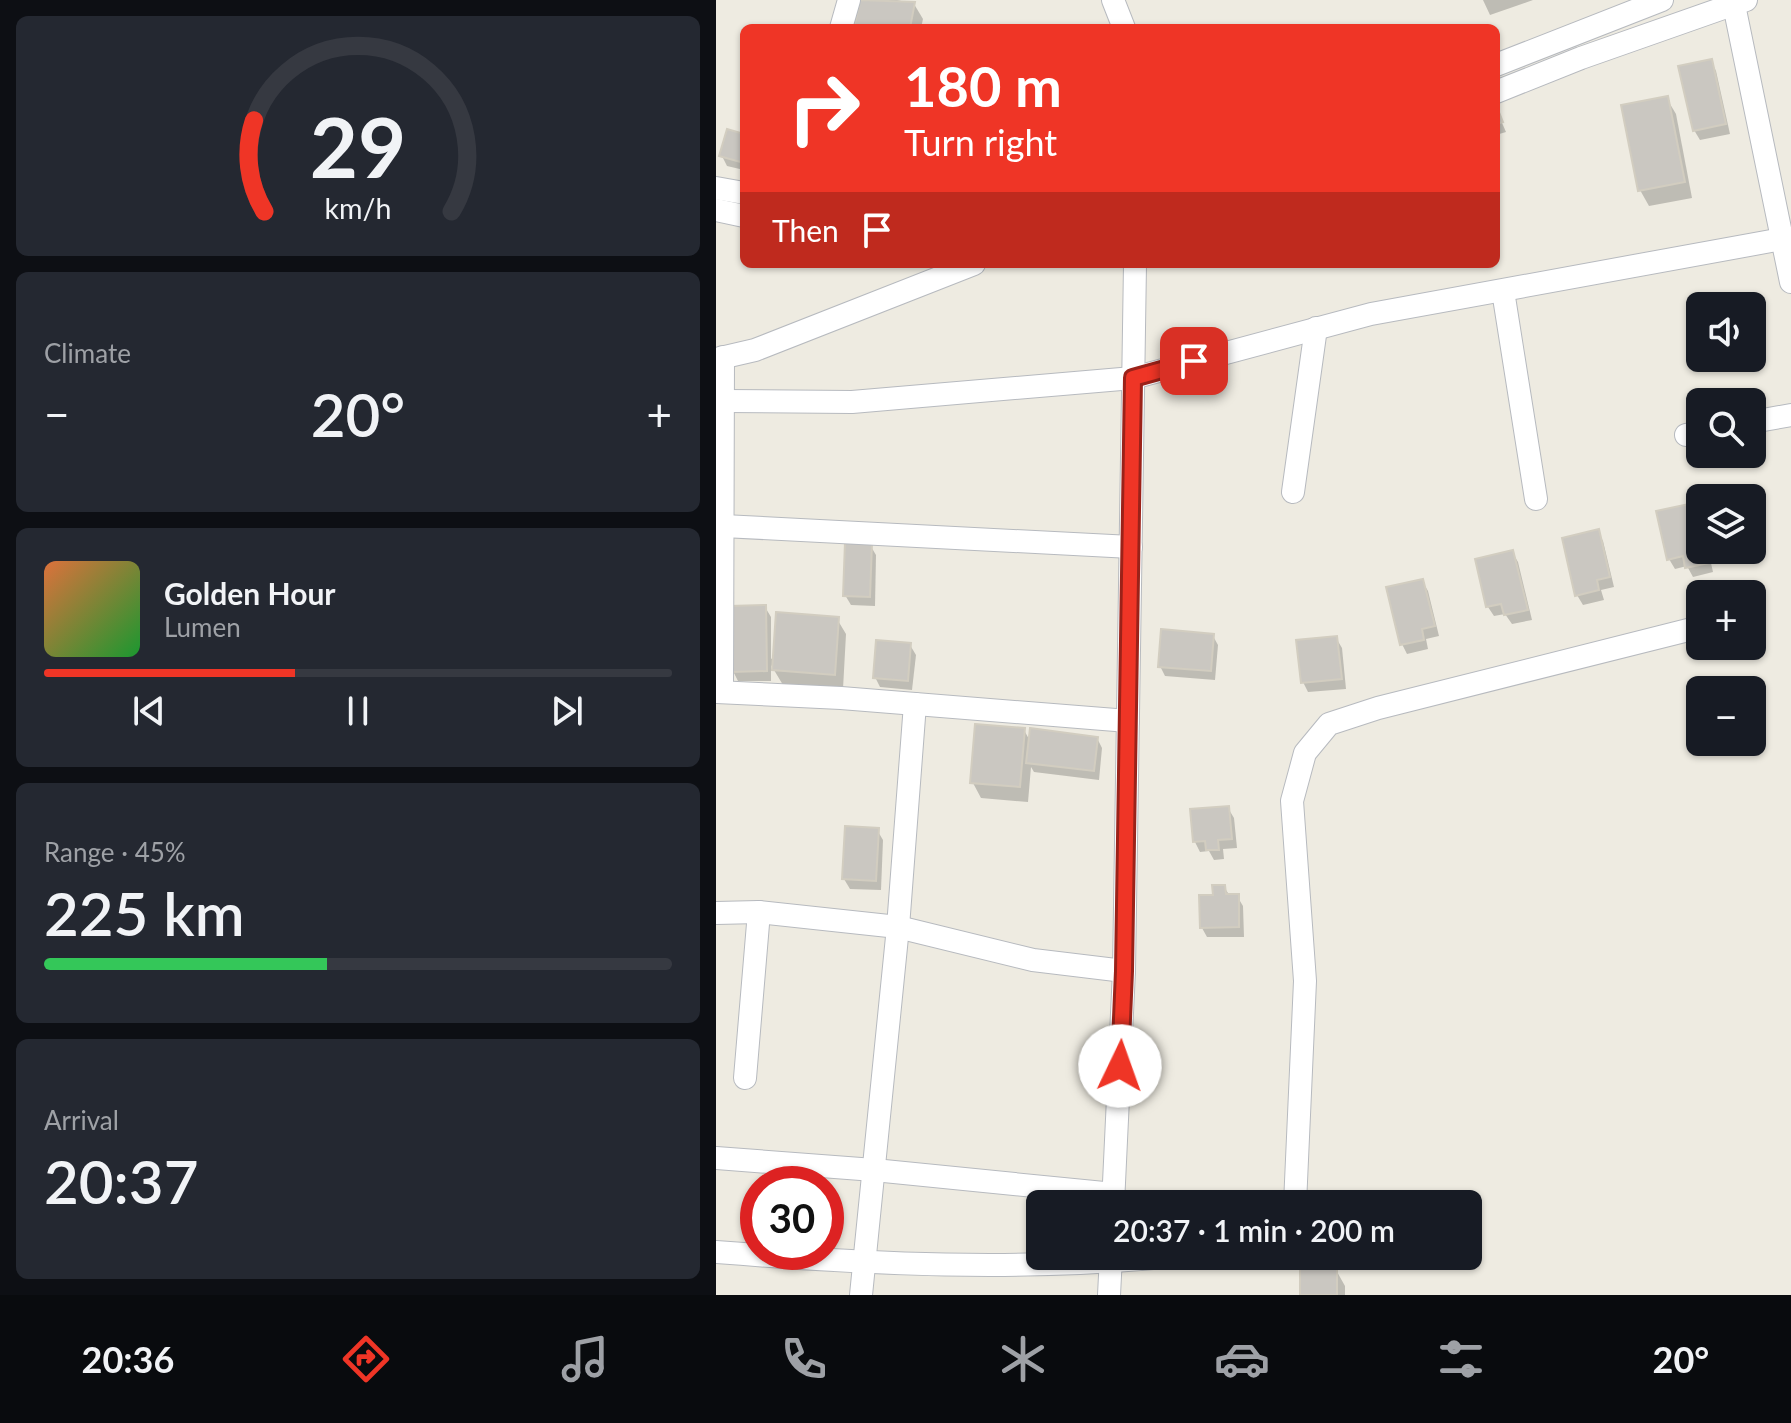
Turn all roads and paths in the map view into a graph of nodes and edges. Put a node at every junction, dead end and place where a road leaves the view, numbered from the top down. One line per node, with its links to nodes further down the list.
1 (849, 0): 5 (street)
2 (1113, 0): 6 (street)
3 (1662, 0): 7 (street)
4 (1740, 2): 8 (street); 13 (street)
5 (842, 24)
6 (1122, 24)
7 (1500, 63)
8 (1500, 90)
9 (716, 188): 10 (street)
10 (740, 192)
11 (716, 210): 12 (street)
12 (740, 215)
13 (1782, 239): 16 (street); 17 (street)
14 (964, 268): 19 (street)
15 (1135, 268): 20 (street)
16 (1791, 282)
17 (1503, 291): 18 (street); 25 (street)
18 (1316, 328): 20 (street); 24 (street)
19 (720, 358): 21 (street)
20 (1133, 378): 21 (street); 27 (street)
21 (724, 401): 26 (street)
22 (1791, 415): 23 (street)
23 (1766, 419)
24 (1293, 492)
25 (1536, 499)
26 (723, 526): 27 (street); 29 (street)
27 (1131, 547): 31 (street)
28 (1686, 631): 41 (street)
29 (719, 692): 30 (street)
30 (915, 704): 31 (street); 34 (street)
31 (1128, 721): 35 (street)
32 (759, 912): 33 (street); 34 (street); 36 (street)
33 (716, 913)
34 (898, 927): 35 (street); 38 (street)
35 (1124, 971): 40 (street)
36 (745, 1078)
37 (716, 1158): 38 (street)
38 (874, 1170): 39 (street); 44 (street)
39 (1040, 1190)
40 (1114, 1190)
41 (1296, 1190)
42 (716, 1252): 44 (street)
43 (1026, 1260): 44 (street)
44 (863, 1263): 46 (street)
45 (1110, 1270): 47 (street)
46 (861, 1295)
47 (1109, 1295)

